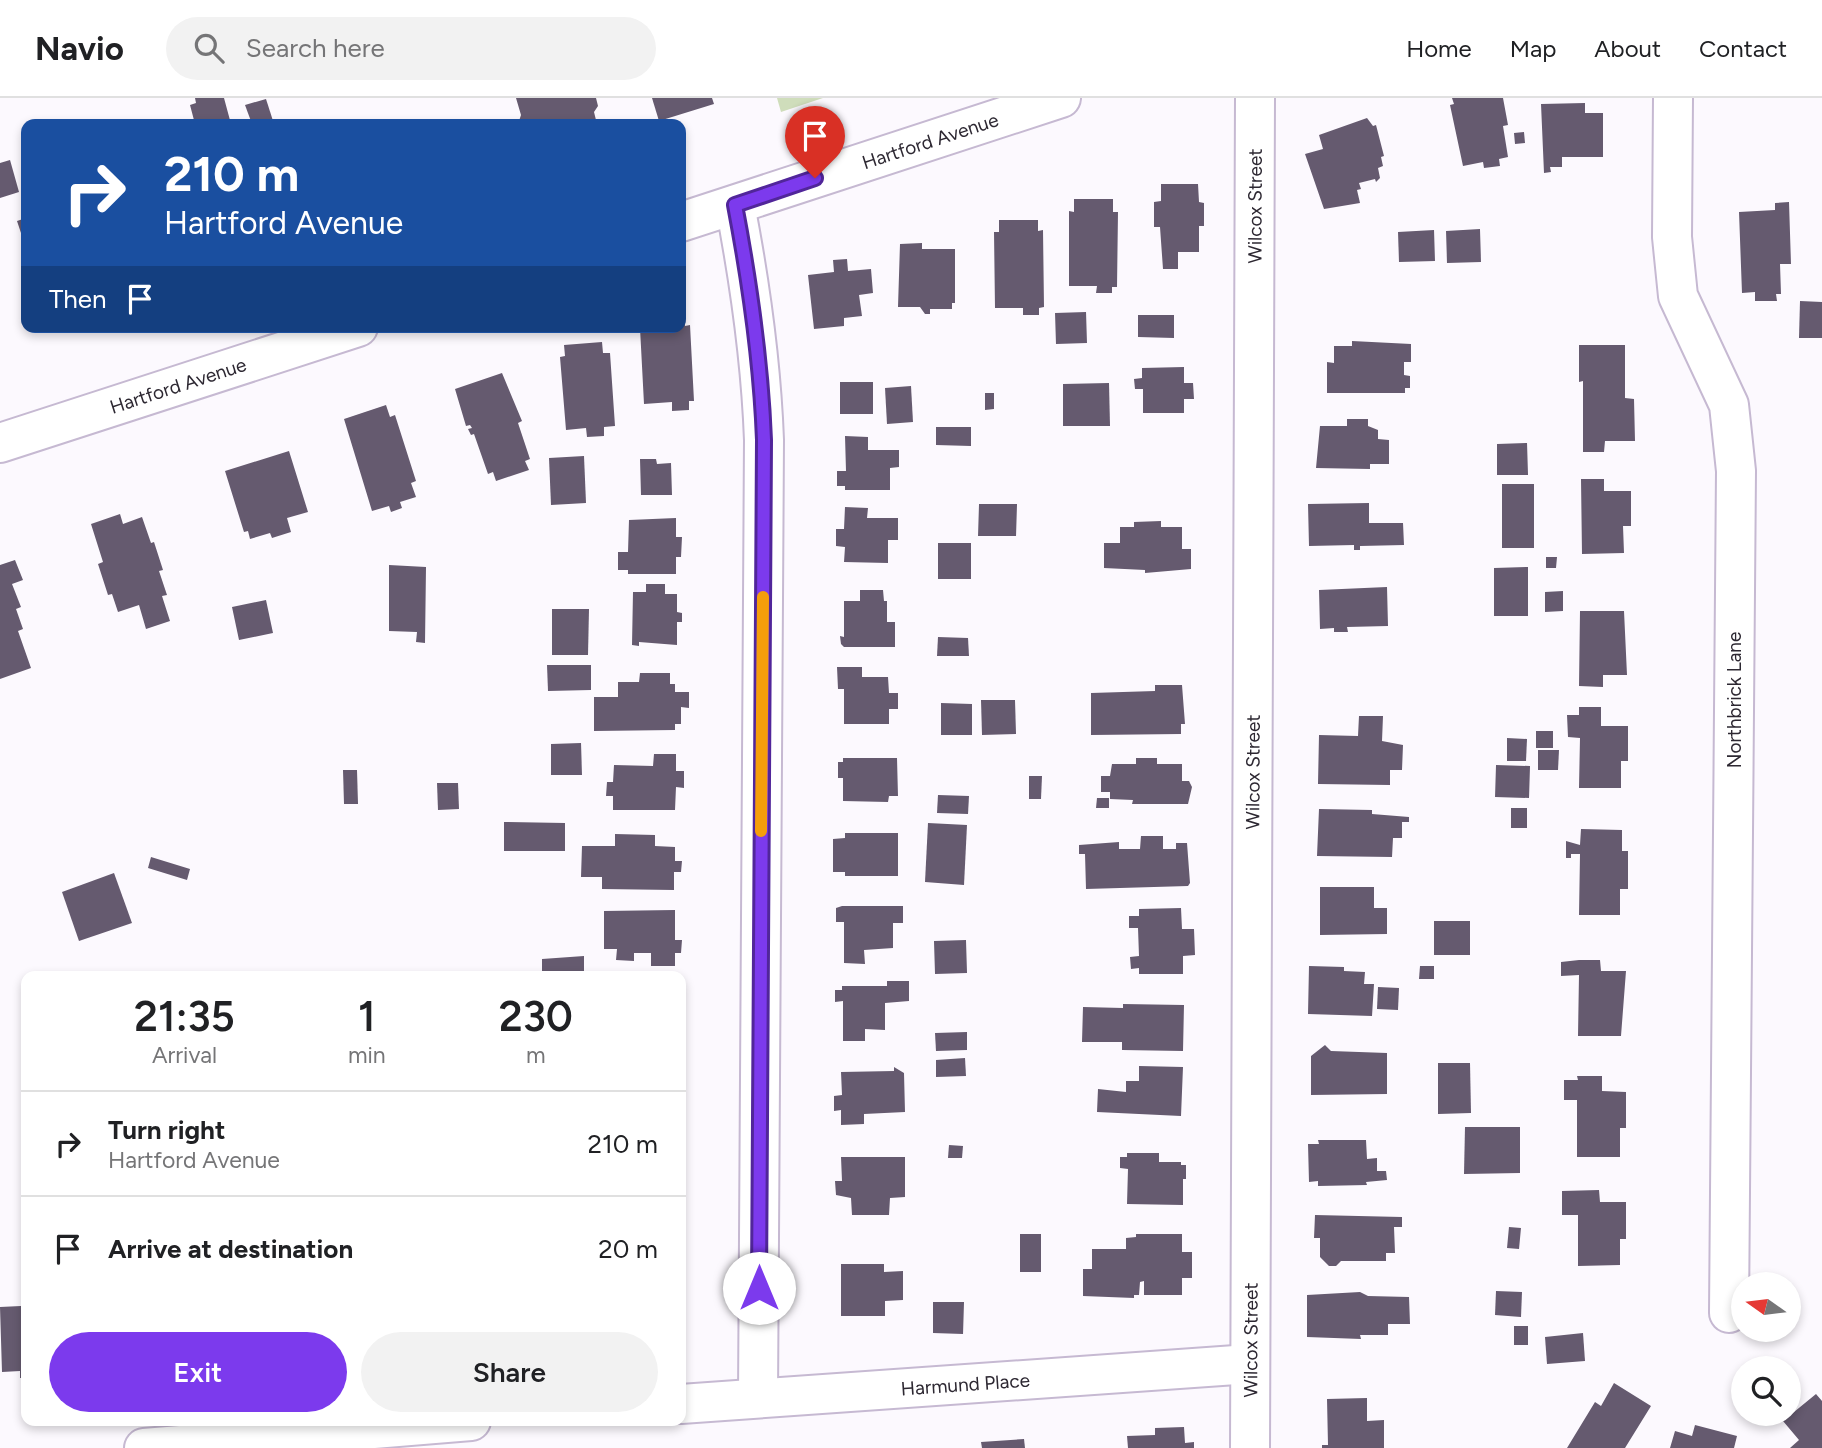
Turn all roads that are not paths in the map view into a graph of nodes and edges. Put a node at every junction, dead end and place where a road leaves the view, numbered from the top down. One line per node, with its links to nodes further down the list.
1 (1061, 98): 4 (street, Hartford Avenue)
2 (1255, 98): 9 (street, Wilcox Street)
3 (1672, 98): 8 (street, Northbrick Lane)
4 (735, 205): 5 (street, Hartford Avenue); 10 (street)
5 (686, 220)
6 (339, 333): 7 (street, Hartford Avenue)
7 (0, 443)
8 (1728, 1313)
9 (1250, 1364): 10 (street, Harmund Place); 14 (street, Wilcox Street)
10 (758, 1397): 11 (street, Harmund Place)
11 (686, 1404)
12 (410, 1426): 13 (street)
13 (144, 1448)
14 (1250, 1448)

